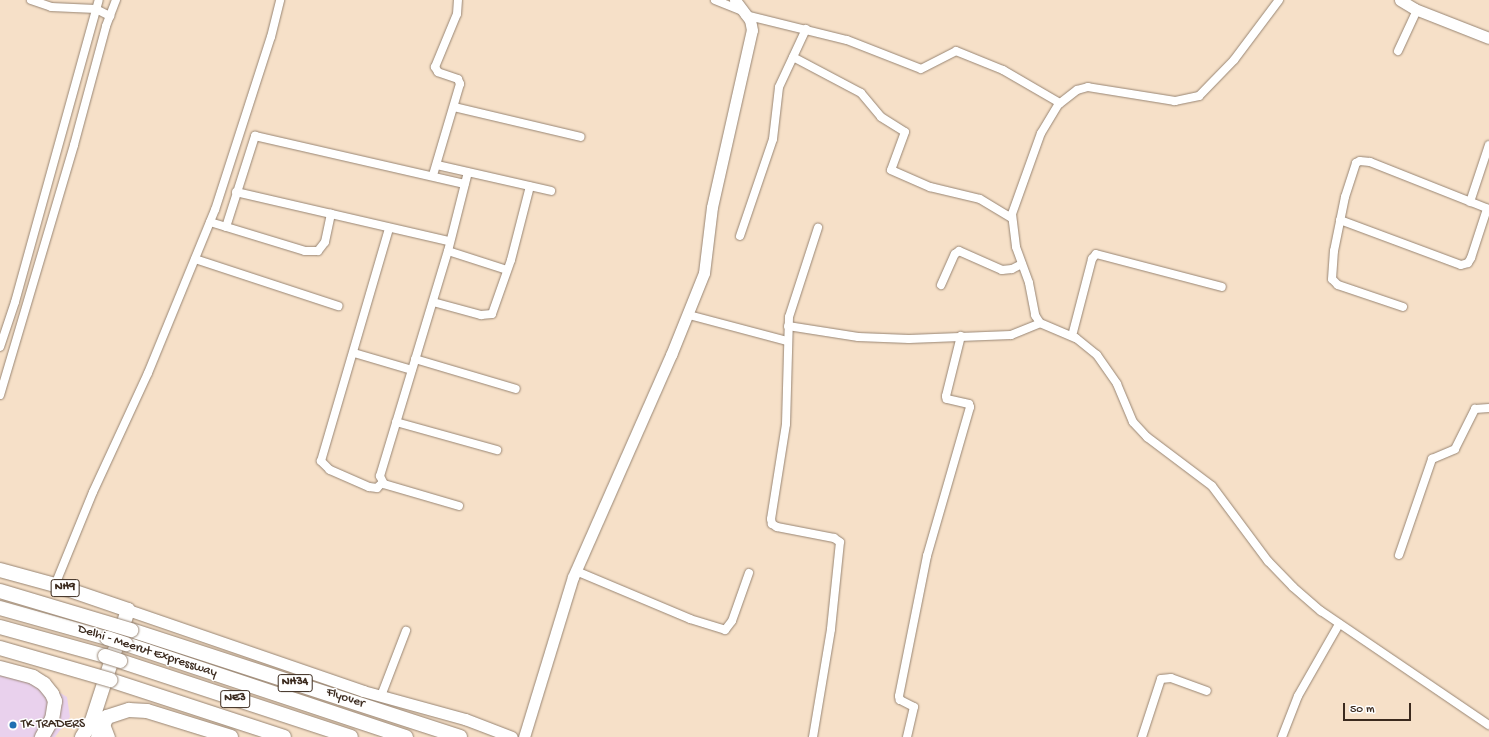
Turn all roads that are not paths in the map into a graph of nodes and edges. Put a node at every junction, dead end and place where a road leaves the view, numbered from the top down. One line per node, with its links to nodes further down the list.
1 (31, 0): 10 (street)
2 (99, 0): 10 (street)
3 (116, 0): 12 (street)
4 (280, 0): 33 (street)
5 (458, 0): 18 (street)
6 (715, 0): 9 (street)
7 (1279, 0): 17 (street)
8 (1400, 0): 11 (street)
9 (740, 8): 13 (street); 48 (street)
10 (96, 9): 12 (street); 54 (street)
11 (1417, 10): 14 (street); 15 (street)
12 (110, 16): 59 (street)
13 (806, 29): 16 (street); 17 (street)
14 (1489, 38)
15 (1398, 51)
16 (793, 57): 31 (street); 37 (street)
17 (1060, 103): 31 (street)
18 (454, 107): 19 (street); 21 (street)
19 (581, 137)
20 (1489, 145): 28 (street)
21 (437, 165): 22 (street); 23 (street)
22 (468, 172): 24 (street); 25 (street)
23 (433, 175): 24 (street); 27 (street)
24 (465, 184): 38 (street)
25 (530, 186): 26 (street); 42 (street)
26 (551, 191)
27 (236, 192): 30 (street); 34 (street)
28 (1470, 202): 29 (street); 32 (street)
29 (1488, 209): 32 (street)
30 (331, 214): 34 (street); 35 (street)
31 (1012, 218): 41 (street)
32 (1340, 220): 47 (street)
33 (210, 222): 34 (street); 40 (street)
34 (226, 227)
35 (389, 228): 38 (street); 55 (street)
36 (818, 228): 50 (street)
37 (740, 236)
38 (450, 241): 39 (street)
39 (448, 251): 42 (street); 45 (street)
40 (195, 259): 46 (street); 69 (street)
41 (1022, 264): 43 (street); 49 (street)
42 (507, 270): 45 (street)
43 (941, 285)
44 (1222, 287): 52 (street)
45 (432, 302): 56 (street)
46 (338, 306)
47 (1403, 307)
48 (689, 315): 53 (street); 67 (street)
49 (1040, 323): 51 (street); 52 (street)
50 (788, 326): 51 (street); 53 (street)
51 (961, 336): 94 (street)
52 (1072, 336): 73 (street)
53 (787, 341): 93 (street)
54 (0, 347)
55 (354, 354): 57 (street); 63 (street)
56 (415, 360): 57 (street); 58 (street)
57 (412, 370): 61 (street)
58 (516, 389)
59 (0, 395)
60 (1489, 408): 65 (street)
61 (396, 422): 62 (street); 63 (street)
62 (497, 450)
63 (382, 483): 64 (street)
64 (460, 506)
65 (1399, 555)
66 (0, 570): 69 (highway, NH9)
67 (576, 571): 68 (street); 92 (street)
68 (750, 573)
69 (55, 585): 72 (highway, NH9)
70 (0, 591): 90 (highway, Flyover / NH34, bridge)
71 (0, 608): 89 (highway, Delhi - Meerut Expressway / NE3, bridge)
72 (128, 610): 79 (street); 83 (highway)
73 (1339, 624): 81 (street); 96 (street)
74 (0, 627): 88 (highway, Delhi - Meerut Expressway / NE3, bridge)
75 (406, 631): 79 (street)
76 (0, 648): 87 (highway, bridge)
77 (0, 668): 82 (highway)
78 (1208, 691): 95 (street)
79 (381, 696): 91 (street)
80 (106, 720): 84 (highway); 85 (street); 86 (highway)
81 (1489, 724)
82 (42, 737)
83 (82, 737)
84 (98, 737)
85 (109, 737)
86 (232, 737)
87 (284, 737)
88 (350, 737)
89 (406, 737)
90 (460, 737)
91 (512, 737)
92 (524, 737)
93 (813, 737)
94 (907, 737)
95 (1142, 737)
96 (1282, 737)

